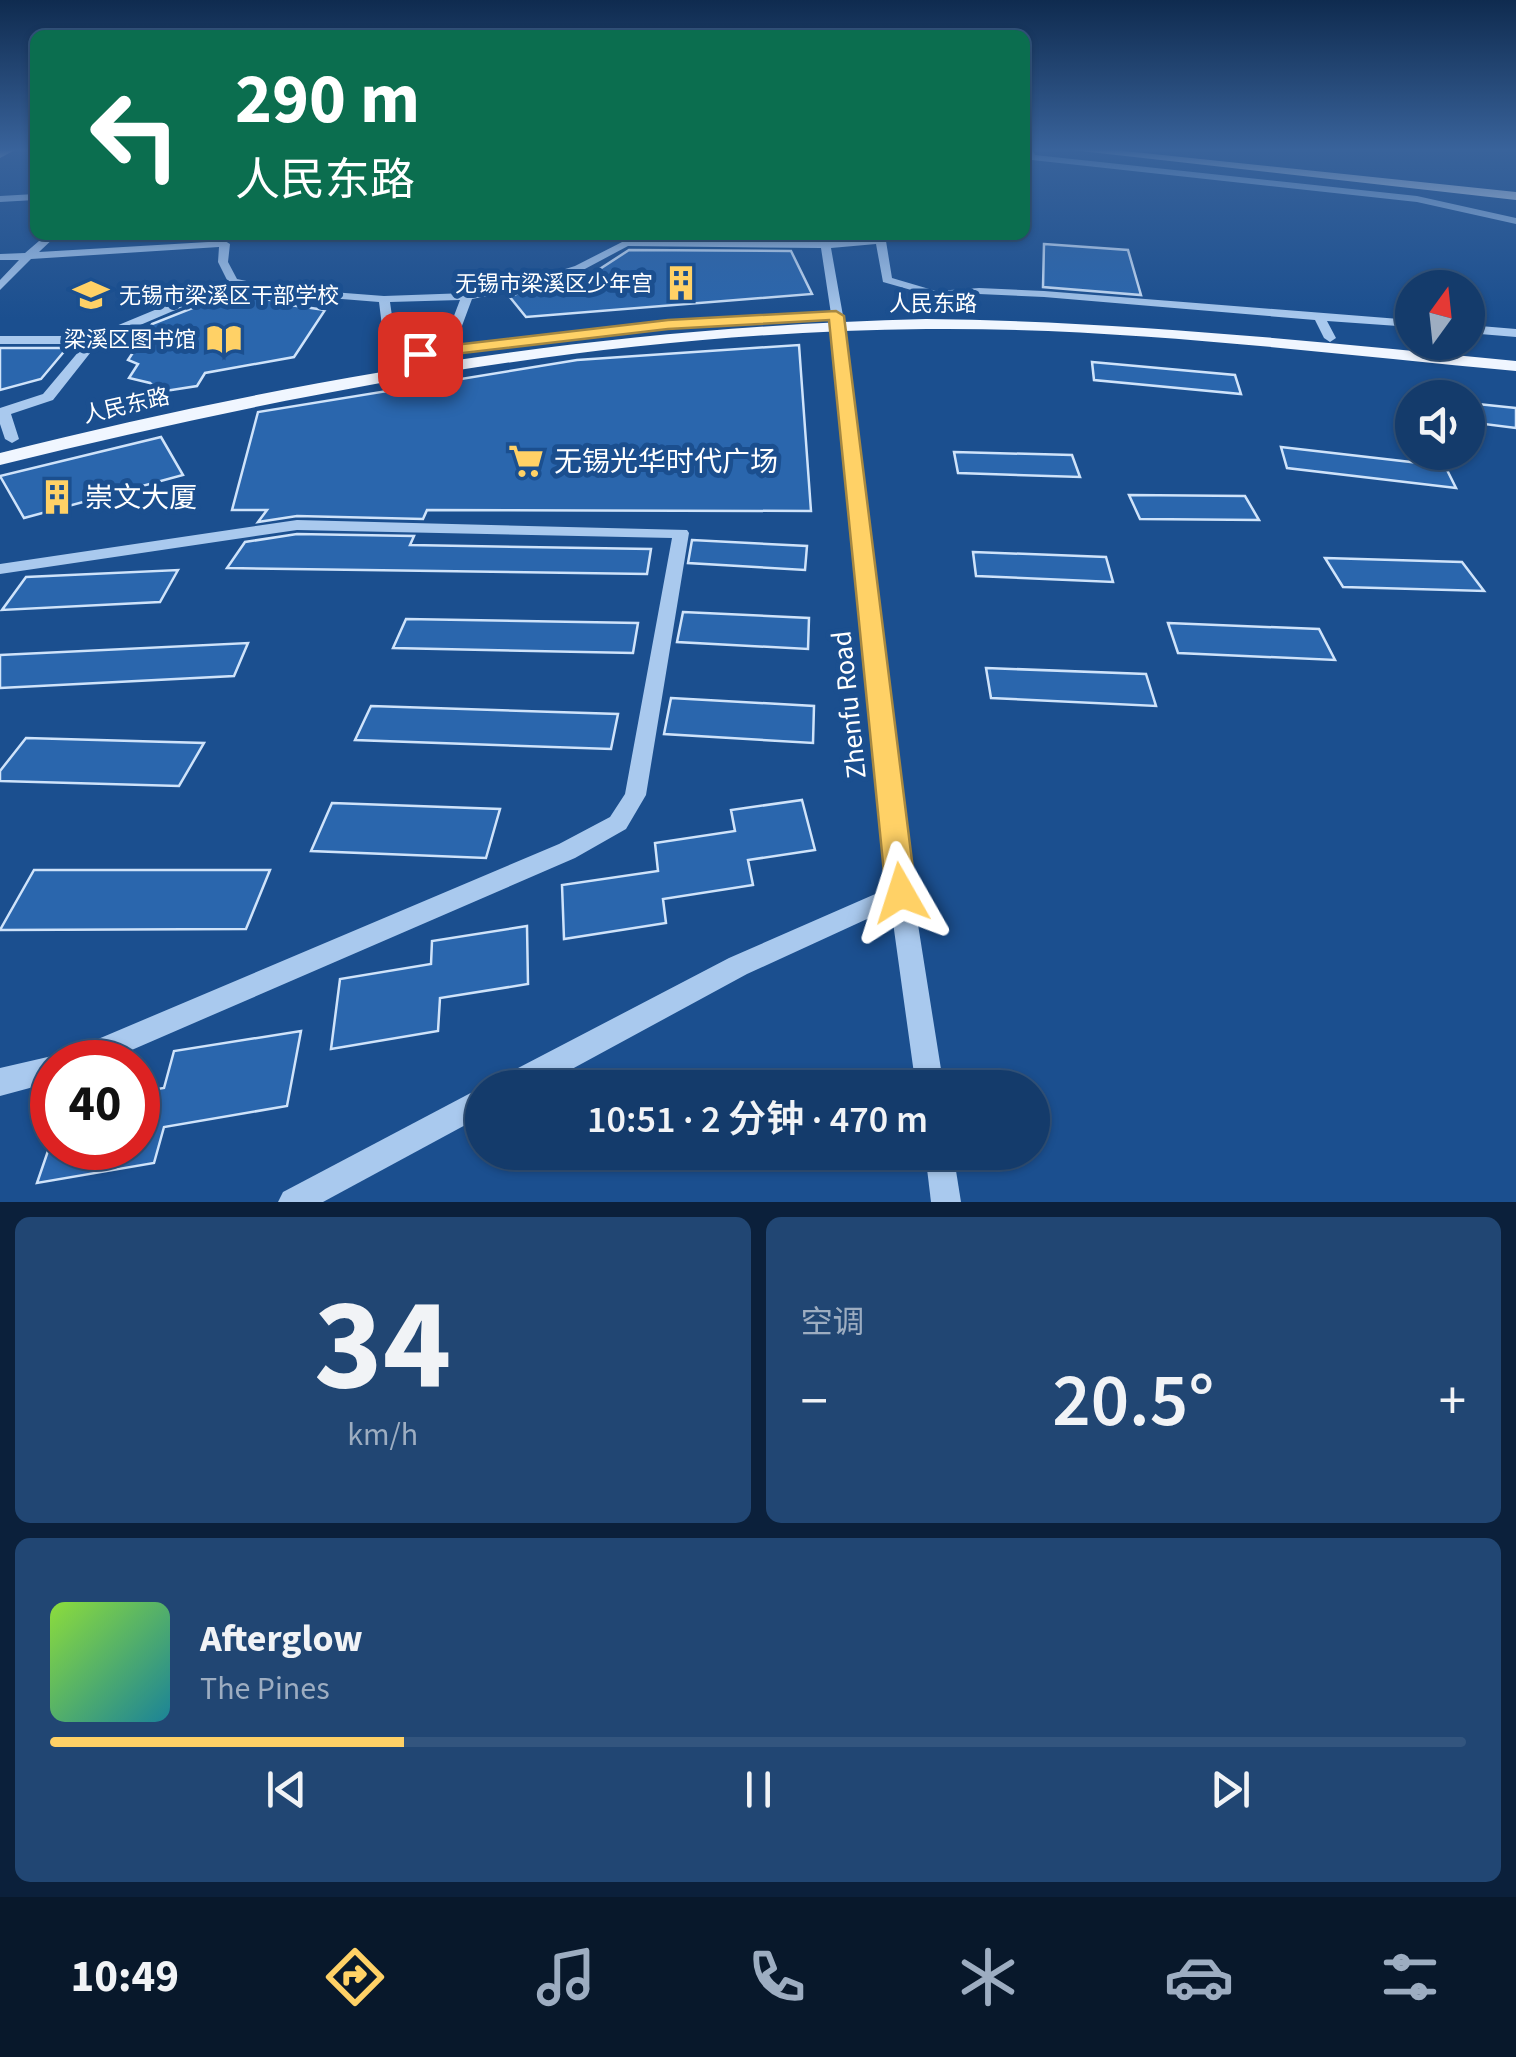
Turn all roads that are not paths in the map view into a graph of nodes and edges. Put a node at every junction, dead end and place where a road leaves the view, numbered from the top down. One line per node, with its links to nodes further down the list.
1 (1446, 206): 2 (street)
2 (1516, 223)
3 (46, 240): 5 (street)
4 (825, 240): 9 (street); 11 (street); 13 (street, Zhenfu Road)
5 (28, 256): 6 (street); 7 (street); 8 (street)
6 (0, 258)
7 (233, 281): 10 (street); 20 (street)
8 (0, 286)
9 (467, 296): 10 (street); 21 (street)
10 (384, 299): 23 (street)
11 (1282, 314): 12 (street); 17 (street)
12 (1318, 316): 14 (street); 18 (street)
13 (838, 321): 17 (main road, 人民东路); 21 (main road, 人民东路); 24 (main road, 人民东路); 26 (main road, 人民东路); 28 (street, Zhenfu Road)
14 (1395, 323)
15 (1485, 330): 16 (street)
16 (1516, 333)
17 (1291, 334): 18 (main road, 人民东路)
18 (1330, 338): 22 (main road, 人民东路)
19 (0, 340): 20 (street)
20 (94, 340): 25 (street)
21 (447, 350): 23 (main road, 人民东路)
22 (1516, 355)
23 (392, 358): 25 (main road, 人民东路)
24 (1516, 366)
25 (6, 441)
26 (0, 459)
27 (0, 569): 29 (street)
28 (901, 893): 30 (street); 31 (street, Zhenfu Road)
29 (125, 1040)
30 (542, 1070)
31 (927, 1070)
32 (30, 1074): 33 (street)
33 (0, 1082)
34 (465, 1110): 36 (street)
35 (942, 1170): 37 (street)
36 (293, 1202)
37 (946, 1202)

